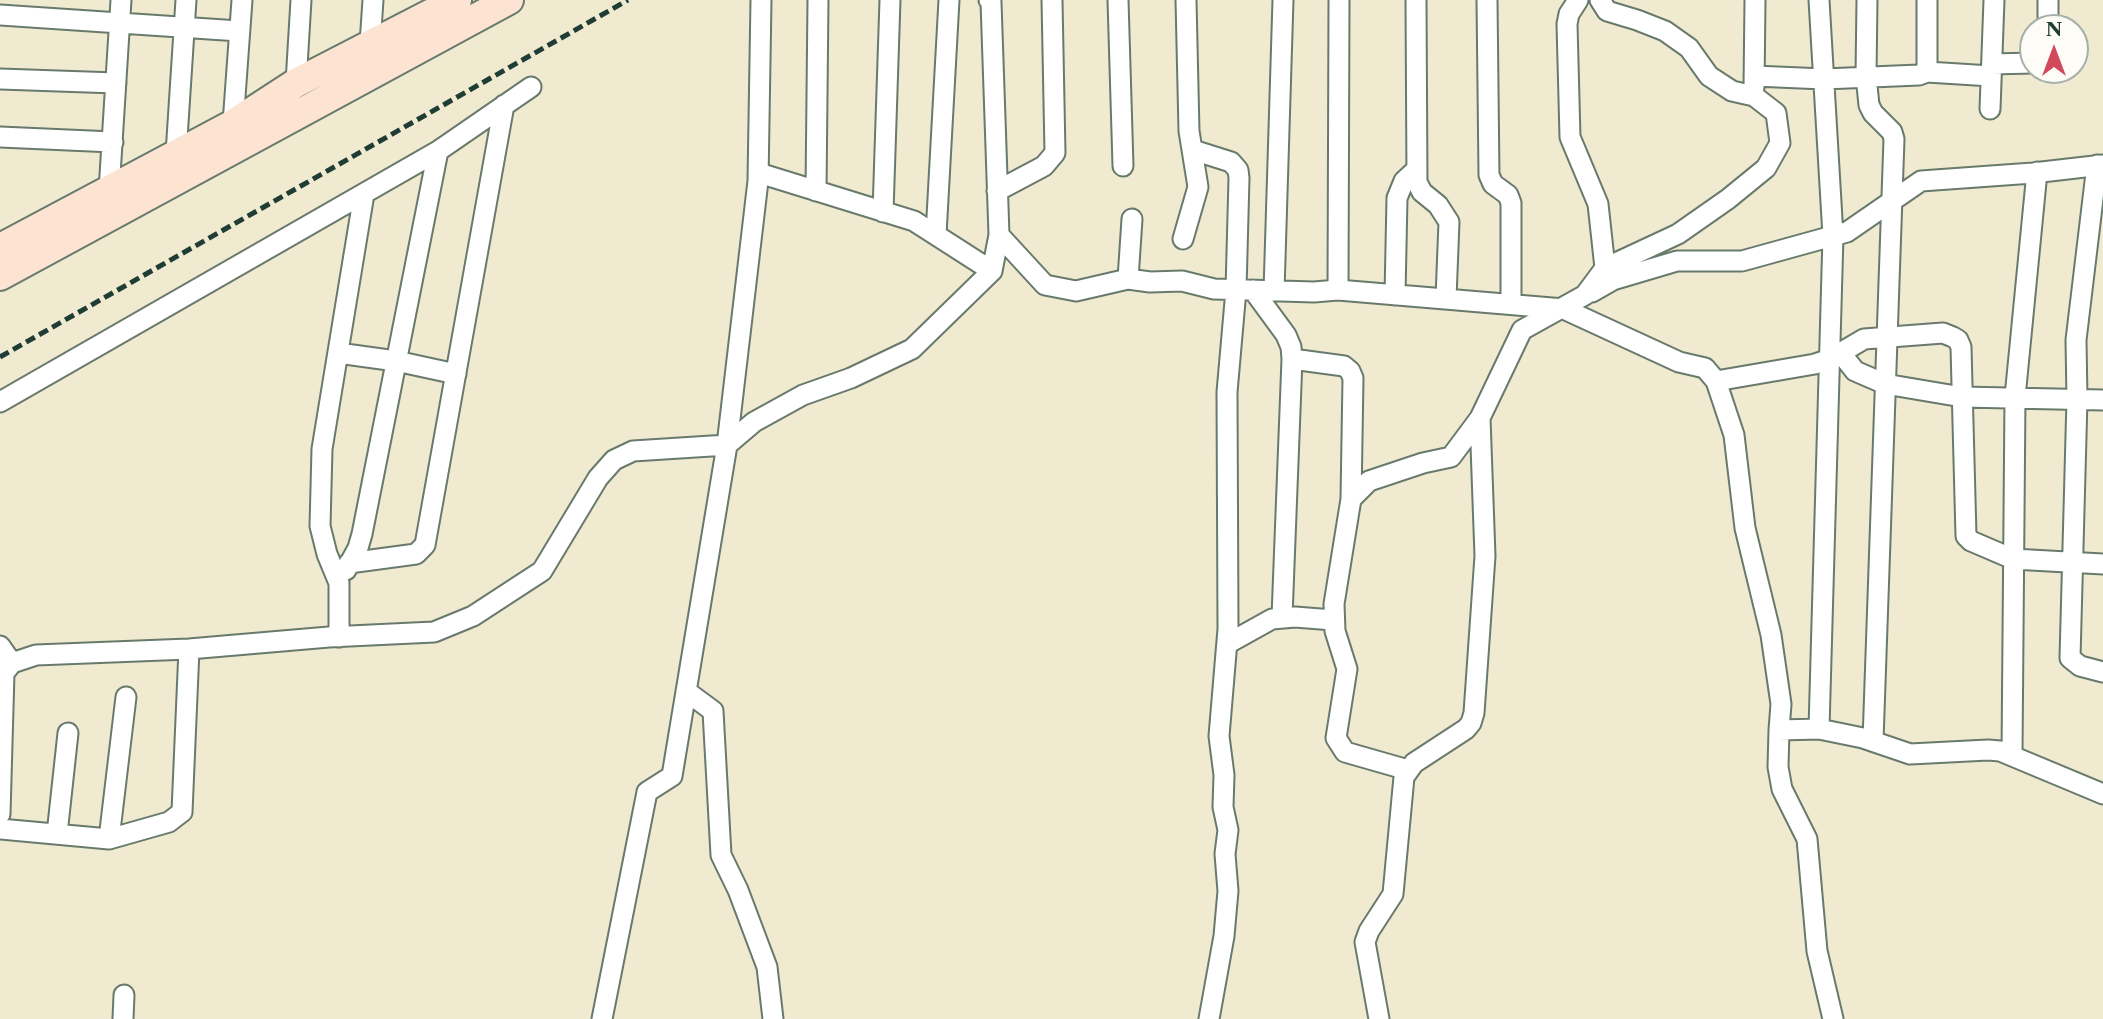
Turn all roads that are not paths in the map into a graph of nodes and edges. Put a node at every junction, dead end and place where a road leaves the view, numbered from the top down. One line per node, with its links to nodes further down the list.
1 (121, 0): 28 (street)
2 (186, 0): 29 (street)
3 (242, 0): 30 (street)
4 (301, 0): 39 (street)
5 (373, 0): 31 (street)
6 (457, 0): 31 (street)
7 (509, 0): 69 (street)
8 (761, 0): 54 (street)
9 (818, 0): 56 (street)
10 (890, 0): 60 (street)
11 (949, 0): 62 (street)
12 (989, 0): 57 (street)
13 (1052, 0): 57 (street)
14 (1118, 0): 51 (street)
15 (1186, 0): 47 (street)
16 (1283, 0): 73 (street)
17 (1339, 0): 72 (street)
18 (1416, 0): 52 (street)
19 (1487, 0): 77 (street)
20 (1578, 0): 67 (street)
21 (1601, 0): 40 (street)
22 (1755, 0): 40 (street)
23 (1819, 0): 37 (street)
24 (1867, 0): 35 (street)
25 (1927, 0): 34 (street)
26 (1994, 0): 33 (street)
27 (0, 15): 28 (street)
28 (119, 23): 29 (street); 38 (street)
29 (185, 26): 30 (street); 49 (street)
30 (239, 31): 44 (street)
31 (370, 44): 39 (street)
32 (2019, 65): 33 (street)
33 (1991, 70): 34 (street); 43 (street)
34 (1927, 72): 35 (street)
35 (1866, 76): 37 (street); 59 (street)
36 (0, 79): 38 (street)
37 (1824, 79): 40 (street); 64 (street)
38 (116, 83): 46 (street)
39 (296, 83): 44 (street)
40 (1754, 86): 67 (street)
41 (531, 87): 42 (street)
42 (504, 105): 48 (street); 84 (street)
43 (1990, 109)
44 (233, 124): 49 (street)
45 (0, 136): 46 (street)
46 (113, 142): 55 (street)
47 (1193, 150): 65 (street); 71 (street)
48 (438, 151): 58 (street); 83 (street)
49 (176, 154): 55 (street)
50 (2100, 165): 53 (street); 89 (street)
51 (1122, 166)
52 (1417, 169): 74 (street); 76 (street)
53 (2037, 172): 59 (street); 88 (street)
54 (758, 173): 56 (street); 93 (street)
55 (109, 191): 66 (street)
56 (816, 191): 60 (street)
57 (997, 191): 63 (street)
58 (364, 194): 80 (street); 91 (street)
59 (1892, 199): 64 (street); 79 (street)
60 (883, 212): 62 (street)
61 (1132, 219): 70 (street)
62 (936, 235): 68 (street)
63 (999, 235): 68 (street); 70 (street)
64 (1833, 236): 75 (street); 81 (street)
65 (1183, 239)
66 (0, 248)
67 (1605, 268): 75 (street)
68 (992, 271): 93 (street)
69 (0, 276)
70 (1128, 279): 71 (street)
71 (1245, 290): 73 (street); 82 (street); 103 (street)
72 (1338, 290): 73 (street); 74 (street)
73 (1274, 291)
74 (1395, 295): 76 (street)
75 (1585, 295): 78 (street)
76 (1446, 298): 77 (street)
77 (1511, 303): 78 (street)
78 (1564, 309): 85 (street); 92 (street)
79 (1887, 336): 81 (street); 86 (street); 87 (street)
80 (338, 353): 83 (street); 99 (street)
81 (1835, 355): 85 (street); 86 (street); 110 (street)
82 (1292, 359): 94 (street); 100 (street)
83 (396, 361): 84 (street); 97 (street)
84 (456, 374): 97 (street)
85 (1716, 381): 111 (street)
86 (1885, 384): 87 (street); 114 (street)
87 (1962, 397): 88 (street); 95 (street)
88 (2015, 397): 89 (street); 95 (street)
89 (2077, 399): 90 (street); 96 (street)
90 (2103, 400)
91 (0, 402)
92 (1480, 418): 94 (street); 116 (street)
93 (727, 445): 102 (street); 108 (street)
94 (1351, 499): 101 (street)
95 (2013, 559): 96 (street); 115 (street)
96 (2073, 562): 98 (street); 107 (street)
97 (349, 564): 99 (street)
98 (2103, 564)
99 (339, 583): 102 (street)
100 (1282, 617): 101 (street); 103 (street)
101 (1333, 620): 116 (street)
102 (339, 637): 105 (street)
103 (1227, 644): 126 (street)
104 (0, 646): 106 (street)
105 (189, 649): 106 (street); 121 (street)
106 (12, 663): 113 (street)
107 (2103, 672)
108 (686, 691): 124 (street); 125 (street)
109 (125, 697): 121 (street)
110 (1819, 729): 111 (street); 114 (street)
111 (1779, 730): 128 (street)
112 (68, 733): 120 (street)
113 (1, 734): 118 (street)
114 (1873, 741): 115 (street)
115 (2011, 755): 117 (street)
116 (1408, 770): 127 (street)
117 (2103, 794)
118 (0, 814)
119 (0, 830): 120 (street)
120 (57, 834): 121 (street)
121 (109, 839)
122 (124, 995): 123 (street)
123 (122, 1019)
124 (602, 1019)
125 (773, 1019)
126 (1209, 1019)
127 (1379, 1019)
128 (1833, 1019)

